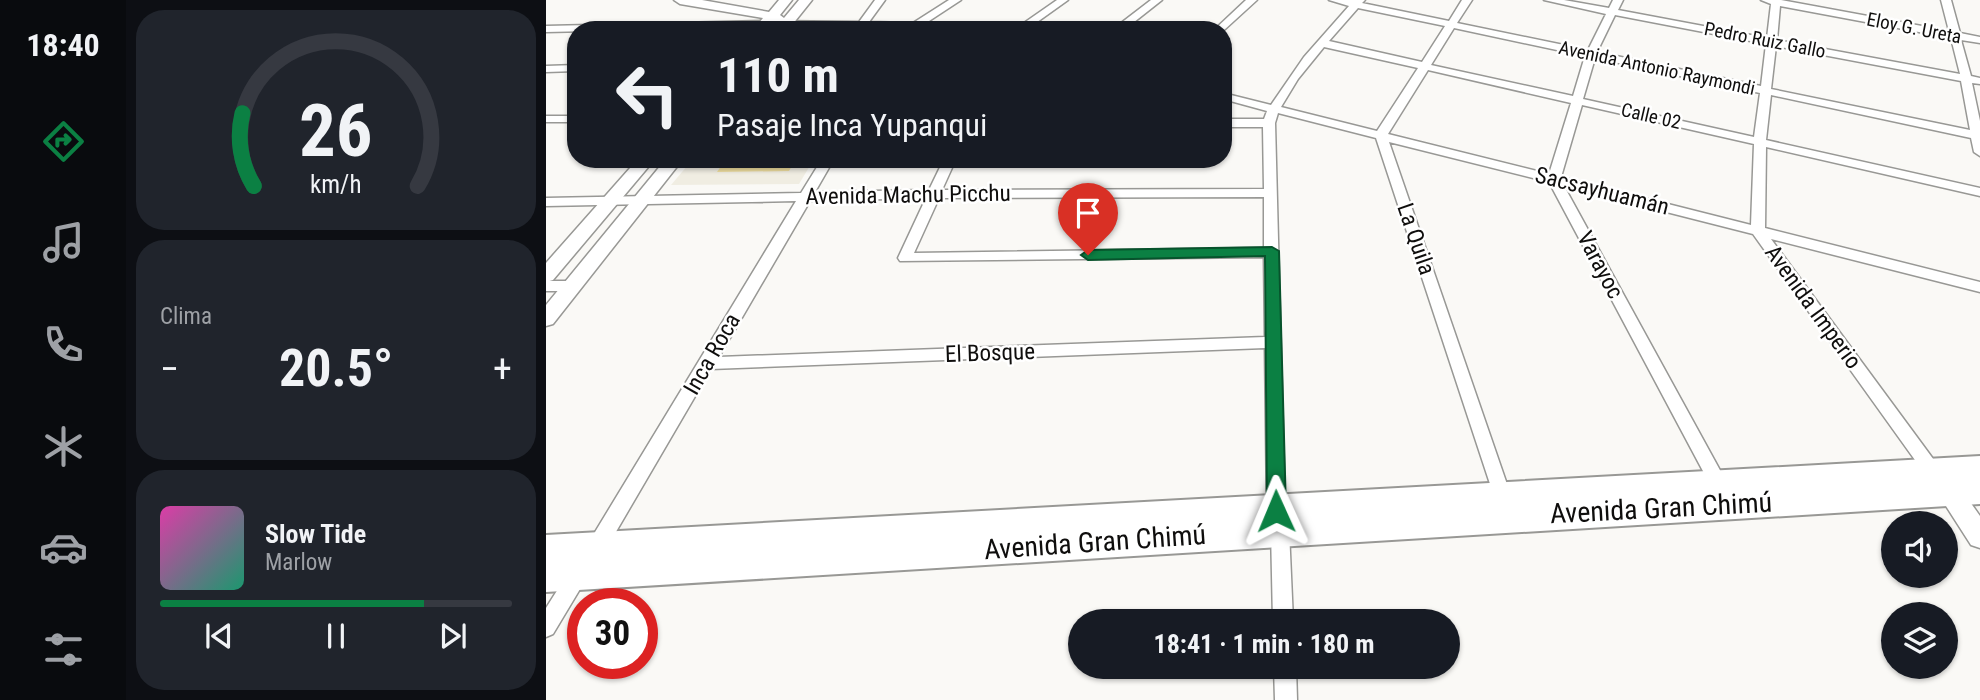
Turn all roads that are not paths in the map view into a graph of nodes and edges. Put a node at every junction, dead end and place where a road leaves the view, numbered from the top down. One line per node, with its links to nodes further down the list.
1 (680, 0): 16 (street)
2 (786, 0): 17 (street)
3 (806, 0): 18 (street)
4 (880, 0): 19 (street)
5 (956, 0): 20 (street)
6 (1063, 0): 21 (street)
7 (1157, 0): 22 (street)
8 (1252, 0): 23 (street)
9 (1334, 0): 14 (street, Avenida Antonio Raymondi)
10 (1467, 0): 24 (street)
11 (1549, 0): 15 (street, Pedro Ruiz Gallo)
12 (1946, 0): 27 (street)
13 (1773, 1): 27 (street, Eloy G. Ureta); 29 (street, Avenida Imperio)
14 (1358, 2): 24 (street, Avenida Antonio Raymondi); 30 (street)
15 (1614, 6): 29 (street, Pedro Ruiz Gallo); 31 (street)
16 (755, 21)
17 (768, 21)
18 (788, 21)
19 (865, 21)
20 (924, 21)
21 (1032, 21)
22 (1129, 21)
23 (1229, 21)
24 (1452, 26): 31 (street, Avenida Antonio Raymondi); 32 (street)
25 (546, 29): 26 (street)
26 (567, 29)
27 (1954, 35): 28 (street, Eloy G. Ureta); 35 (street)
28 (1980, 40)
29 (1769, 41): 35 (street, Pedro Ruiz Gallo); 37 (street, Avenida Imperio)
30 (1322, 43): 32 (street, Calle 02); 40 (street)
31 (1591, 54): 37 (street, Avenida Antonio Raymondi); 39 (street)
32 (1423, 66): 39 (street, Calle 02); 44 (street)
33 (567, 68): 34 (street)
34 (546, 69)
35 (1966, 78): 36 (street, Pedro Ruiz Gallo); 45 (street)
36 (1980, 81)
37 (1767, 92): 45 (street, Avenida Antonio Raymondi); 46 (street, Avenida Imperio)
38 (1232, 100): 40 (street, Sacsayhuamán)
39 (1579, 100): 46 (street, Calle 02); 52 (street)
40 (1270, 116): 43 (street); 44 (street, Sacsayhuamán); 54 (street)
41 (546, 119): 42 (street)
42 (567, 119)
43 (1232, 122)
44 (1381, 135): 52 (street, Sacsayhuamán); 72 (street, La Quila)
45 (1978, 135): 47 (street)
46 (1759, 141): 53 (street, Calle 02); 60 (street, Avenida Imperio)
47 (1980, 152)
48 (639, 168): 59 (street)
49 (668, 168): 57 (street)
50 (822, 168): 56 (street, Inca Roca)
51 (946, 168): 55 (street)
52 (1554, 178): 60 (street, Sacsayhuamán); 70 (street, Varayoc)
53 (1980, 192)
54 (1270, 193): 55 (street, Avenida Machu Picchu); 61 (street)
55 (934, 194): 56 (street, Avenida Machu Picchu); 61 (street)
56 (804, 196): 57 (street, Avenida Machu Picchu); 68 (street, Inca Roca)
57 (641, 201): 59 (street, Avenida Machu Picchu); 64 (street)
58 (546, 202): 59 (street, Avenida Machu Picchu)
59 (610, 202): 62 (street)
60 (1758, 231): 65 (street, Sacsayhuamán); 71 (street, Avenida Imperio)
61 (1272, 251): 67 (street)
62 (546, 275)
63 (546, 286): 64 (street)
64 (573, 286): 66 (street)
65 (1980, 287)
66 (546, 319)
67 (1273, 342): 68 (street, El Bosque); 73 (street)
68 (707, 363): 76 (street, Inca Roca)
69 (1980, 469): 71 (highway, Avenida Gran Chimú)
70 (1718, 483): 71 (highway, Avenida Gran Chimú); 72 (highway, Avenida Gran Chimú)
71 (1954, 485): 73 (highway, Avenida Gran Chimú); 74 (street, Avenida Imperio)
72 (1503, 496): 73 (highway, Avenida Gran Chimú)
73 (1278, 520): 76 (highway, Avenida Gran Chimú); 77 (street)
74 (1980, 537)
75 (546, 551): 76 (highway, Avenida Gran Chimú)
76 (574, 566): 78 (street, Inca Roca)
77 (1282, 609)
78 (546, 627)
79 (1285, 679): 80 (street)
80 (1286, 700)

